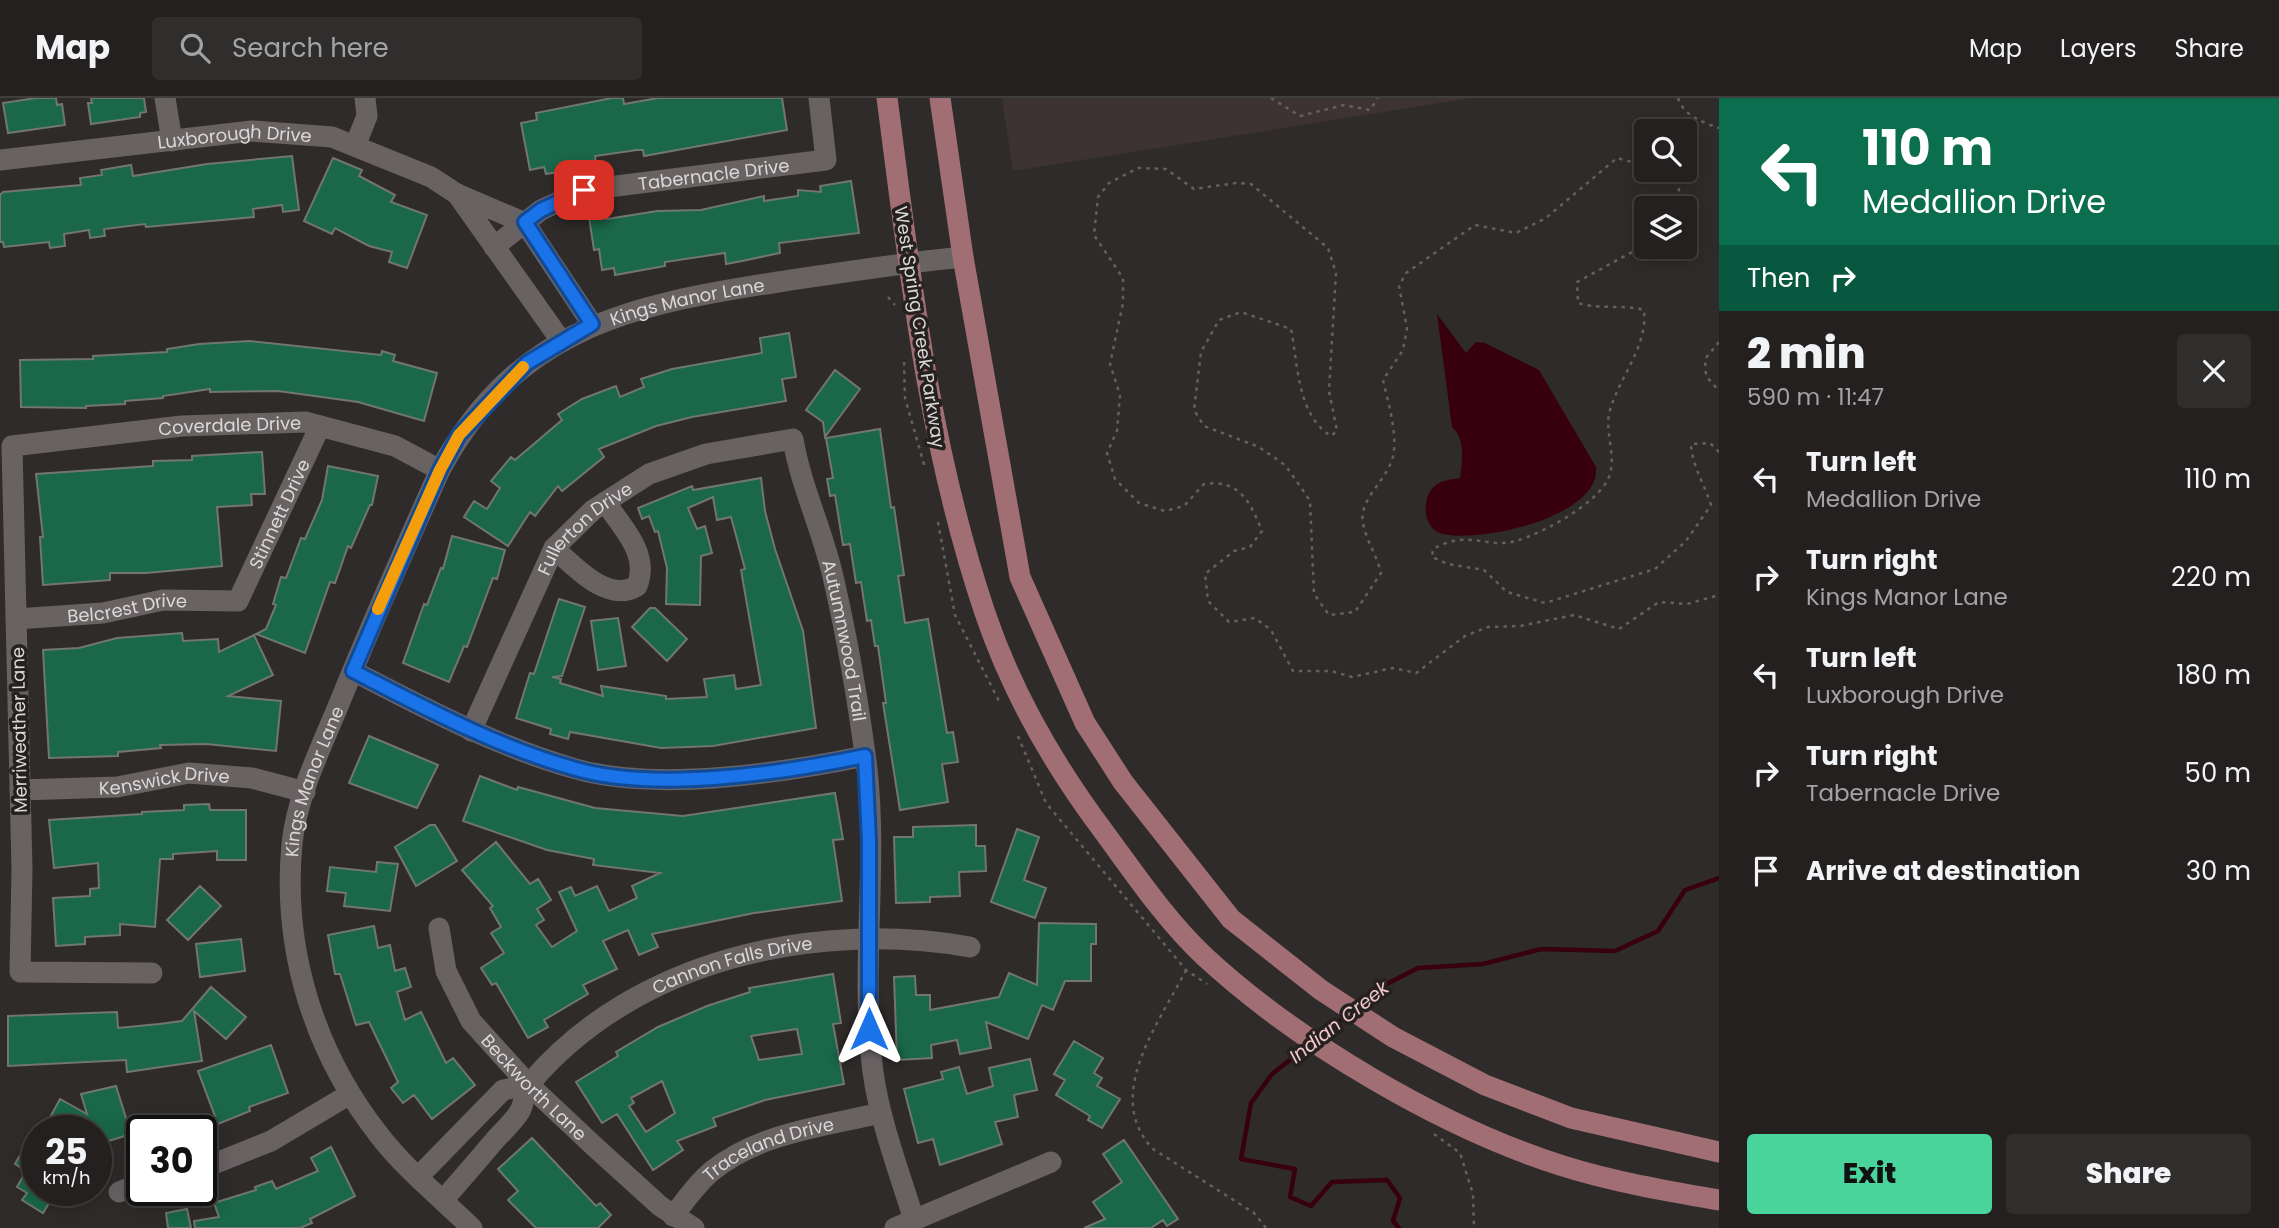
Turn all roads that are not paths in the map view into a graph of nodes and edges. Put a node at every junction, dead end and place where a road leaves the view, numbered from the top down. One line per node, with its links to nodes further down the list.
1 (165, 98): 6 (street)
2 (365, 98): 7 (street)
3 (819, 98): 10 (street, Tabernacle Drive)
4 (887, 98): 13 (main road, West Spring Creek Parkway)
5 (940, 98): 12 (main road)
6 (172, 141): 7 (street, Luxborough Drive); 8 (street, Luxborough Drive)
7 (355, 146): 9 (street, Luxborough Drive)
8 (0, 160)
9 (457, 194): 10 (street, Luxborough Drive); 11 (street, Luxborough Drive)
10 (525, 222): 11 (street, Tabernacle Drive); 14 (street)
11 (494, 247): 15 (street, Luxborough Drive)
12 (963, 257): 13 (street, Kings Manor Lane); 36 (main road)
13 (908, 262): 14 (street, Kings Manor Lane); 43 (main road, West Spring Creek Parkway)
14 (592, 324): 15 (street, Kings Manor Lane)
15 (562, 342): 19 (street, Kings Manor Lane)
16 (320, 426): 18 (street, Coverdale Drive); 19 (street, Coverdale Drive); 22 (street, Stinnett Drive)
17 (793, 439): 20 (street, Fullerton Drive); 26 (street, Autumnwood Trail)
18 (12, 446): 23 (street, Merriweather Lane)
19 (440, 470): 24 (street, Kings Manor Lane)
20 (605, 502): 21 (street, Fullerton Drive); 21 (street)
21 (554, 548): 25 (street, Fullerton Drive)
22 (237, 601): 23 (street, Belcrest Drive)
23 (16, 619): 27 (street, Merriweather Lane)
24 (353, 671): 25 (street); 28 (street, Kings Manor Lane)
25 (471, 731): 26 (street)
26 (865, 756): 30 (street, Autumnwood Trail)
27 (20, 790): 28 (street, Kenswick Drive); 32 (street, Merriweather Lane)
28 (305, 792): 34 (street, Kings Manor Lane)
29 (439, 928): 33 (street, Beckworth Lane)
30 (869, 938): 31 (street, Cannon Falls Drive); 33 (street, Cannon Falls Drive); 35 (street, Autumnwood Trail)
31 (970, 947)
32 (152, 973)
33 (529, 1084): 39 (street, Cannon Falls Drive); 42 (street, Cannon Falls Drive); 44 (street, Beckworth Lane)
34 (350, 1094): 38 (street); 39 (street, Kings Manor Lane)
35 (881, 1112): 44 (street, Traceland Drive); 45 (street, Autumnwood Trail)
36 (1719, 1152)
37 (1051, 1162): 45 (street)
38 (217, 1163)
39 (418, 1177): 42 (street, Kings Manor Lane)
40 (126, 1189): 41 (street)
41 (119, 1192)
42 (443, 1200): 46 (street, Kings Manor Lane)
43 (1719, 1200)
44 (673, 1216): 47 (street, Beckworth Lane)
45 (904, 1224)
46 (472, 1228)
47 (694, 1228)

